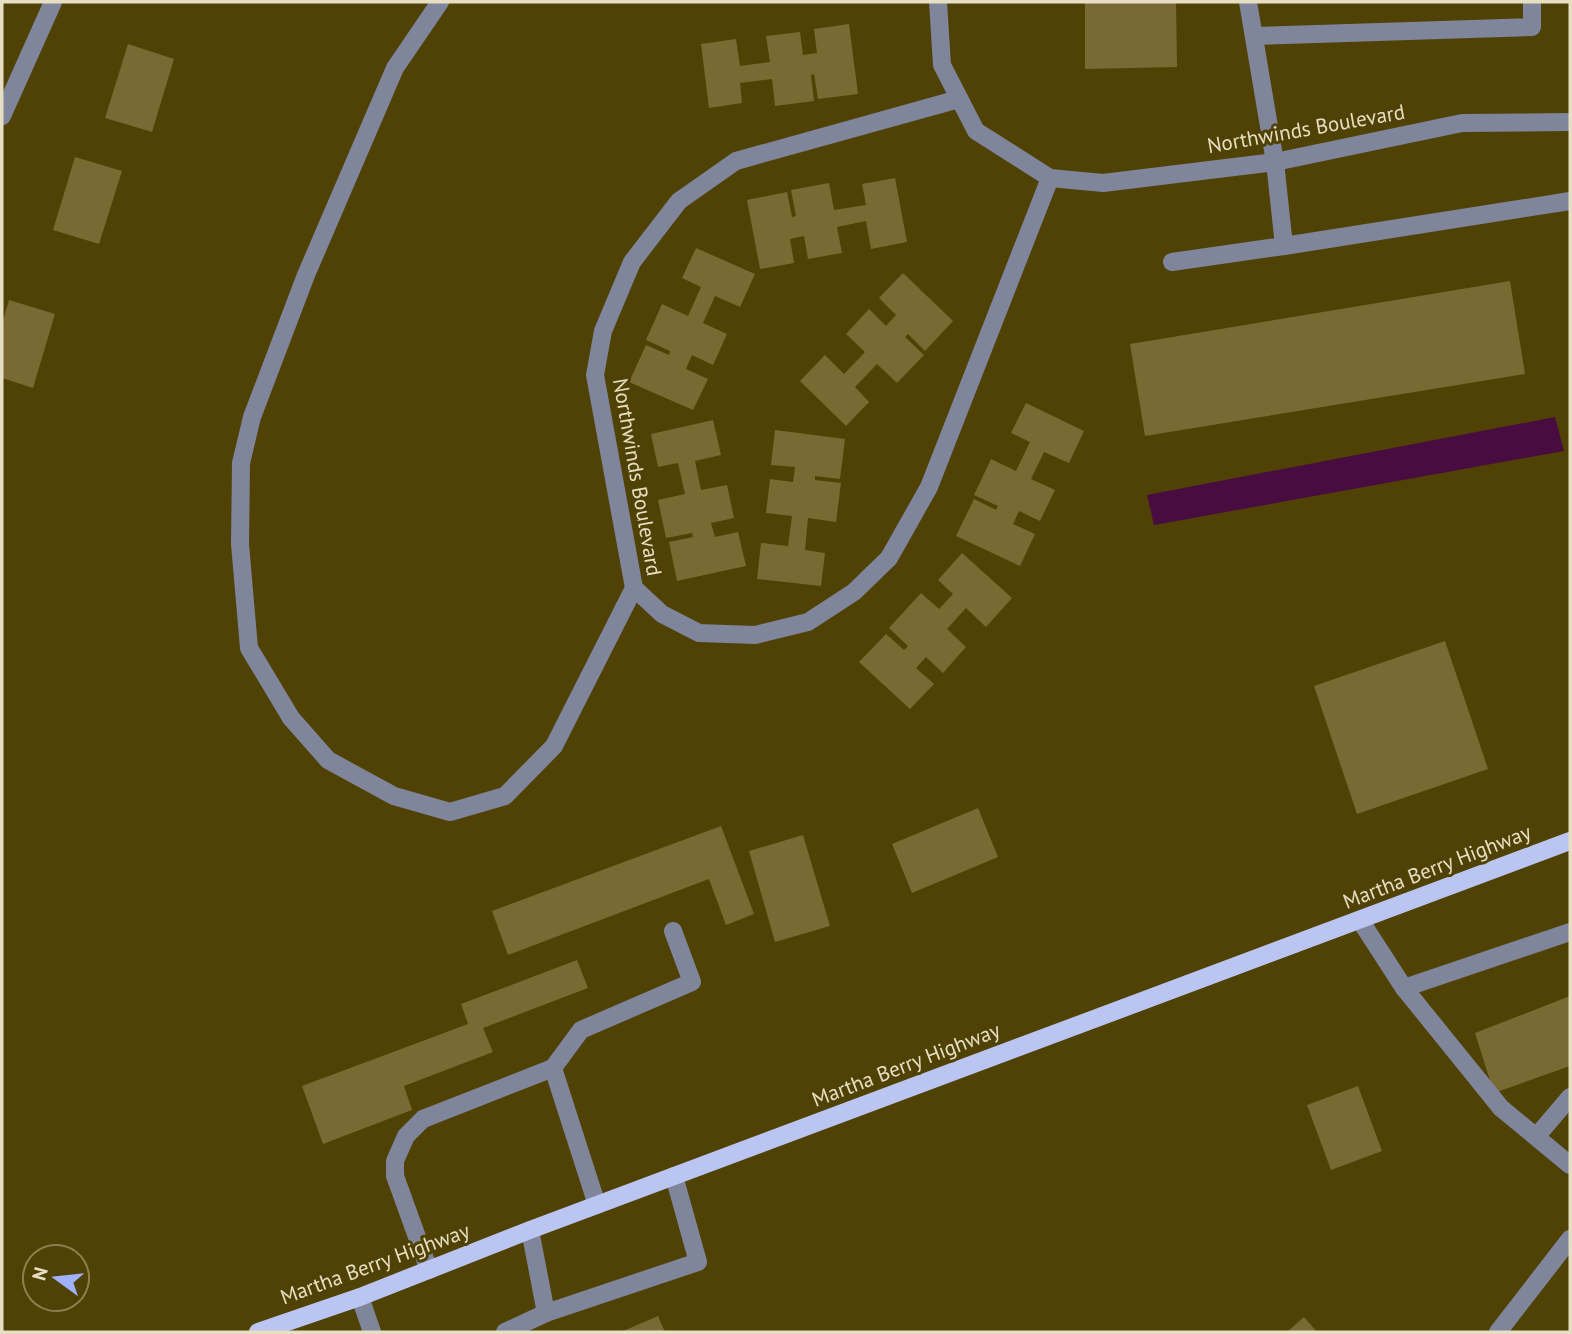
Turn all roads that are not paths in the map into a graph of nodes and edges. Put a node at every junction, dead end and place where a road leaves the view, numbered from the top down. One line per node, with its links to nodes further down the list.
1 (53, 2): 8 (street)
2 (440, 2): 15 (street)
3 (938, 2): 7 (street, Northwinds Boulevard)
4 (1248, 2): 6 (street)
5 (1532, 2): 6 (street)
6 (1255, 36): 10 (street)
7 (959, 99): 11 (street, Northwinds Boulevard); 15 (street, Northwinds Boulevard)
8 (2, 116)
9 (1570, 122): 10 (street, Northwinds Boulevard)
10 (1275, 162): 11 (street, Northwinds Boulevard); 13 (street)
11 (1050, 178): 15 (street, Northwinds Boulevard)
12 (1570, 201): 13 (street)
13 (1284, 246): 14 (street)
14 (1172, 262)
15 (634, 588)
16 (1570, 841): 17 (main road, Martha Berry Highway)
17 (1360, 920): 20 (street); 25 (main road, Martha Berry Highway)
18 (673, 931): 21 (street)
19 (1570, 932): 20 (street)
20 (1404, 988): 23 (street)
21 (553, 1068): 26 (street); 29 (street)
22 (1570, 1097): 23 (street)
23 (1536, 1138): 24 (street)
24 (1570, 1165)
25 (674, 1177): 26 (main road, Martha Berry Highway); 31 (street)
26 (597, 1205): 27 (main road, Martha Berry Highway)
27 (530, 1230): 29 (main road, Martha Berry Highway); 31 (street)
28 (1570, 1239): 35 (street)
29 (429, 1270): 30 (main road, Martha Berry Highway)
30 (360, 1297): 32 (main road, Martha Berry Highway); 33 (street)
31 (545, 1313): 34 (street)
32 (258, 1332)
33 (372, 1332)
34 (505, 1332)
35 (1498, 1332)

